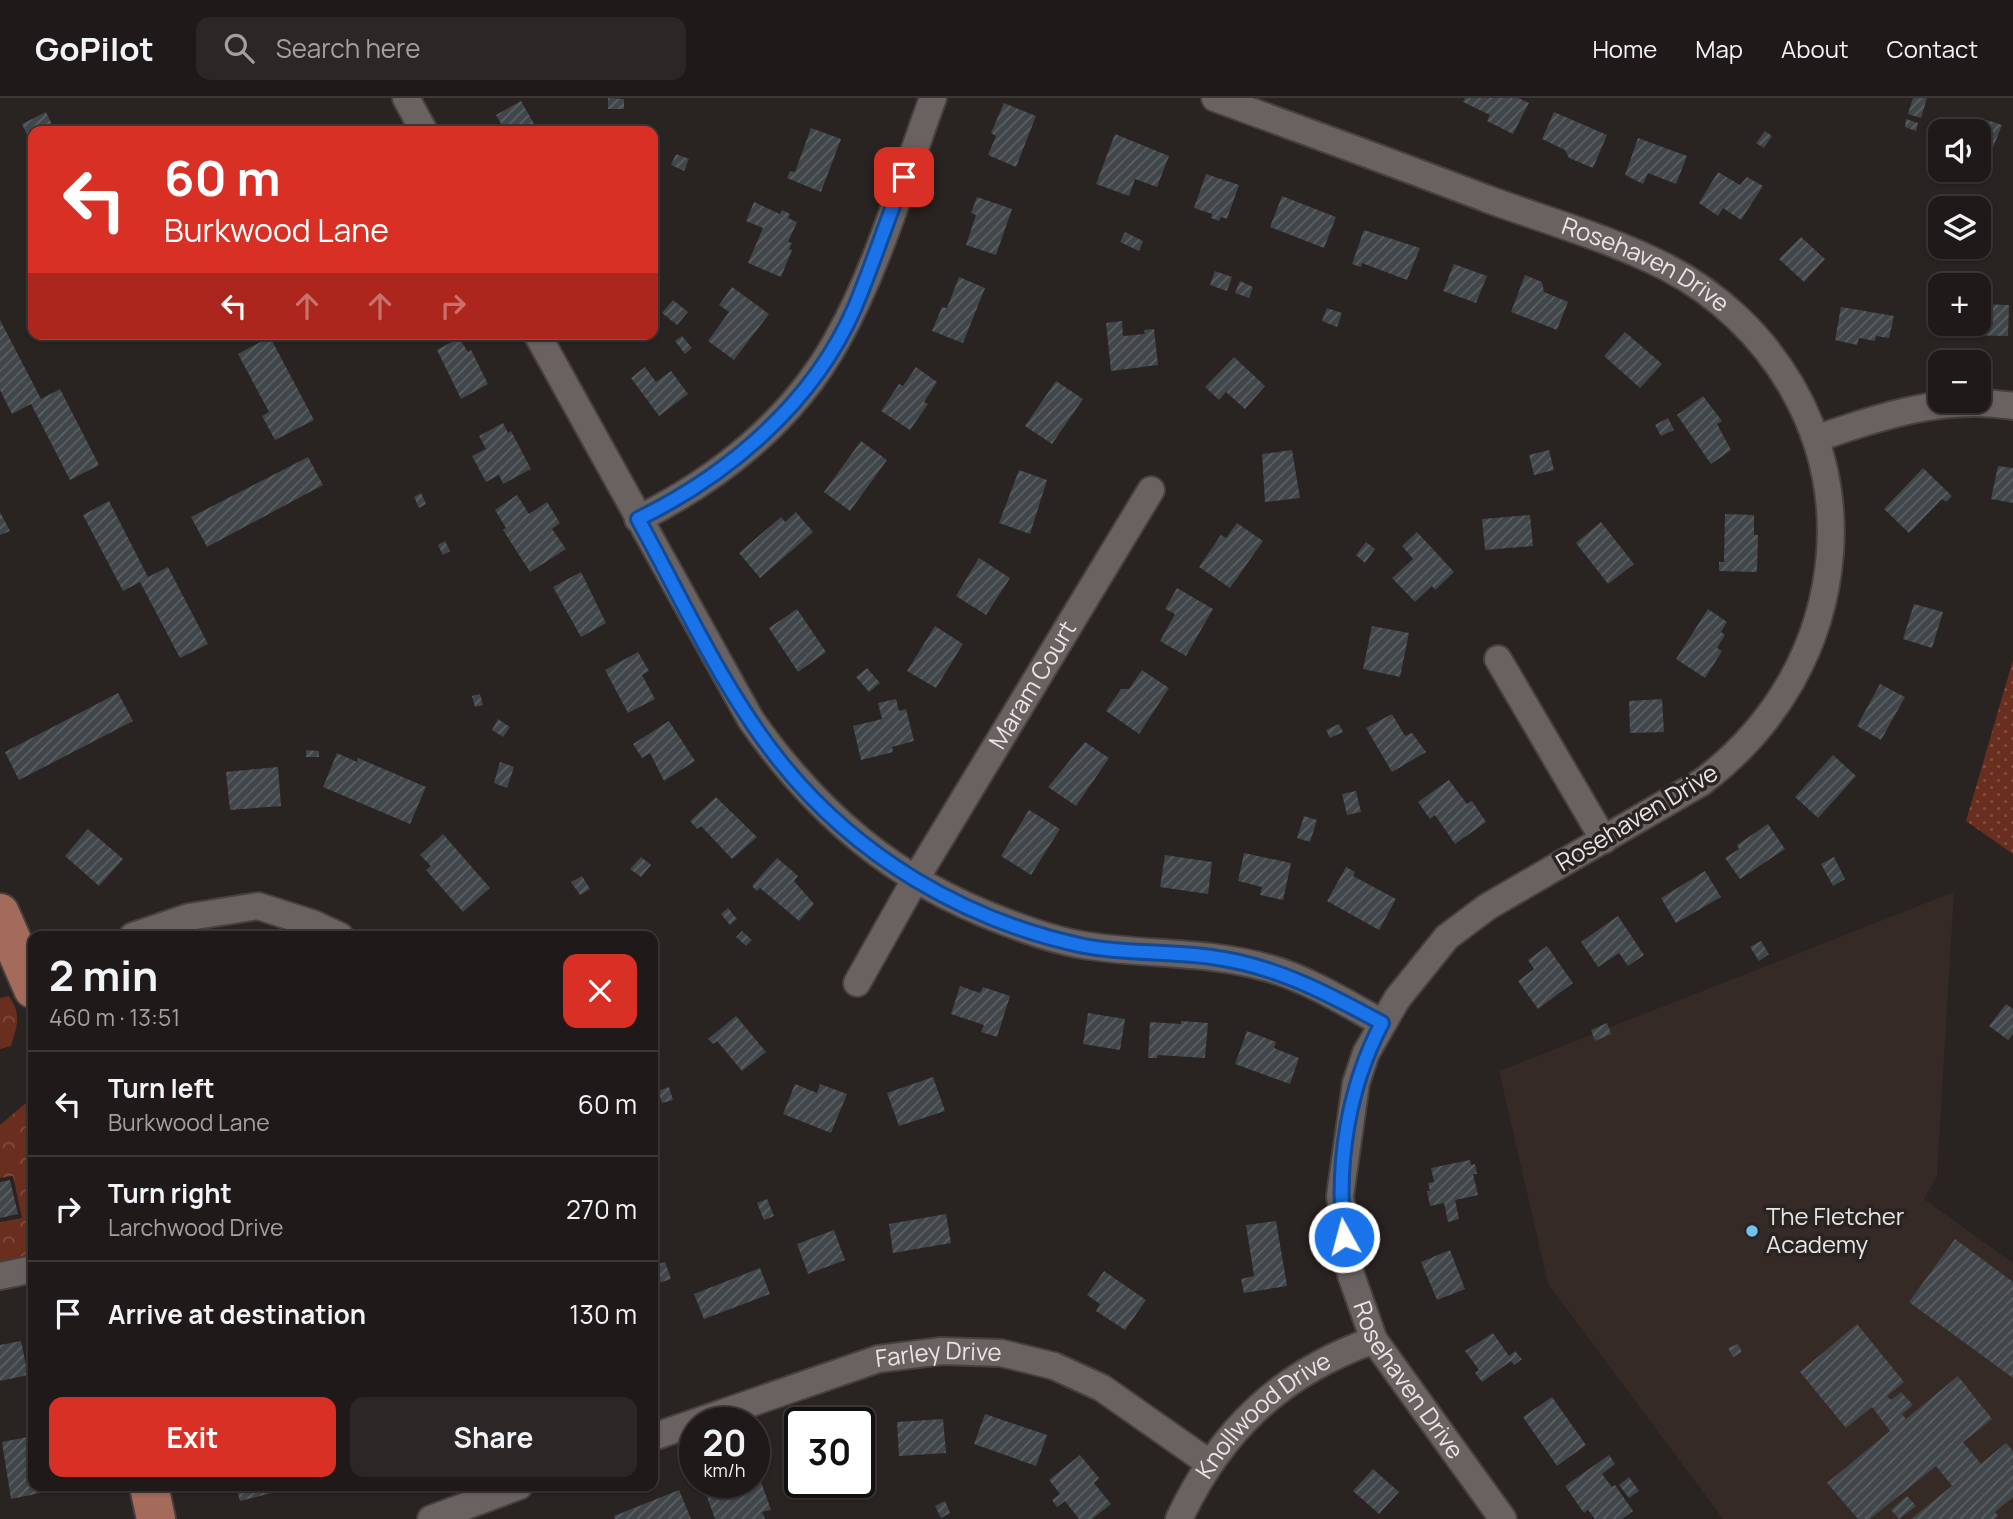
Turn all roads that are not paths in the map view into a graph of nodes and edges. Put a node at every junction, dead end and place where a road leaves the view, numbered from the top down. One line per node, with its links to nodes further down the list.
1 (407, 98): 4 (street)
2 (933, 98): 9 (street)
3 (1215, 98): 7 (street, Rosehaven Drive)
4 (421, 126)
5 (540, 340): 9 (street)
6 (2013, 406): 7 (street)
7 (1818, 438): 11 (street, Rosehaven Drive)
8 (1150, 490): 12 (street, Maram Court)
9 (638, 519): 12 (street)
10 (1499, 659): 11 (street)
11 (1604, 840): 18 (street, Rosehaven Drive)
12 (915, 880): 17 (street, Maram Court); 18 (street)
13 (0, 913): 16 (main road)
14 (148, 931): 15 (street)
15 (329, 931)
16 (28, 971)
17 (858, 983)
18 (1382, 1023): 21 (street, Rosehaven Drive)
19 (28, 1270): 20 (street)
20 (0, 1276)
21 (1374, 1340): 23 (street, Knollwood Drive); 29 (street, Rosehaven Drive)
22 (658, 1435): 23 (street, Farley Drive)
23 (1209, 1463): 28 (street, Knollwood Drive)
24 (150, 1491): 26 (main road)
25 (506, 1491): 27 (street)
26 (156, 1519)
27 (431, 1519)
28 (1179, 1519)
29 (1503, 1519)

